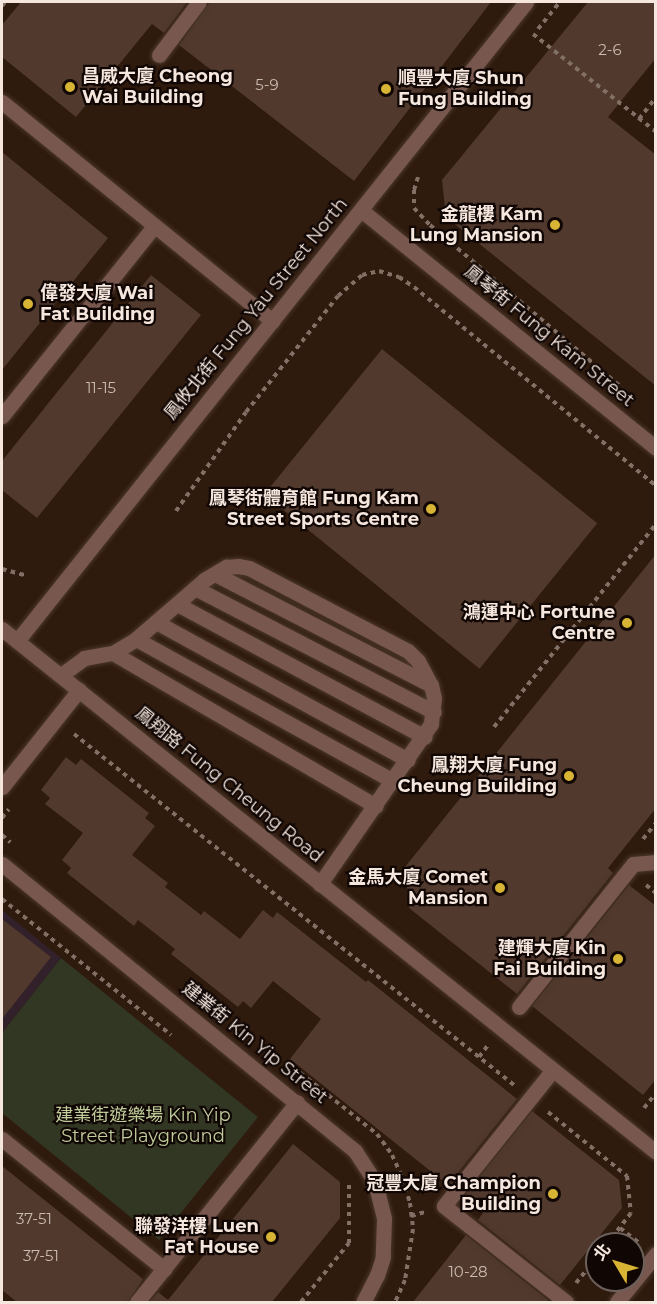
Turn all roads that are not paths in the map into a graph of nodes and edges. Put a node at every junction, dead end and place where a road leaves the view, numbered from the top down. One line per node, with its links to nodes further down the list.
1 (199, 2): 3 (street)
2 (526, 2): 5 (street, 鳳攸北街 Fung Yau Street North)
3 (159, 55)
4 (2, 102): 6 (street)
5 (361, 210): 7 (street, 鳳攸北街 Fung Yau Street North); 9 (street, 鳳琴街 Fung Kam Street)
6 (154, 226): 7 (street); 8 (street)
7 (272, 321): 16 (street, 鳳攸北街 Fung Yau Street North)
8 (2, 416)
9 (656, 448)
10 (215, 574): 11 (street); 19 (street); 19 (street)
11 (195, 588): 12 (street); 21 (street)
12 (177, 604): 13 (street); 22 (street)
13 (156, 622): 15 (street); 23 (street)
14 (2, 629): 16 (street, 鳳翔路 Fung Cheung Road)
15 (136, 639): 17 (street); 24 (street)
16 (17, 641): 18 (street, 鳳翔路 Fung Cheung Road)
17 (113, 653): 18 (street); 26 (street)
18 (61, 675): 20 (street, 鳳翔路 Fung Cheung Road)
19 (431, 685): 21 (street)
20 (79, 690): 25 (street); 29 (street, 鳳翔路 Fung Cheung Road)
21 (434, 712): 22 (street)
22 (425, 737): 23 (street)
23 (408, 760): 24 (street)
24 (393, 781): 26 (street)
25 (2, 787)
26 (376, 806): 29 (street)
27 (656, 862): 30 (street)
28 (2, 864): 32 (street, 建業街 Kin Yip Street)
29 (320, 884): 31 (street, 鳳翔路 Fung Cheung Road)
30 (519, 1007)
31 (552, 1071): 34 (street, 鳳翔路 Fung Cheung Road); 39 (street)
32 (297, 1102): 36 (street); 38 (street, 建業街 Kin Yip Street)
33 (2, 1139): 36 (street)
34 (656, 1152)
35 (656, 1254): 40 (street)
36 (164, 1269): 37 (street)
37 (137, 1302)
38 (363, 1302)
39 (566, 1302)
40 (617, 1302)

